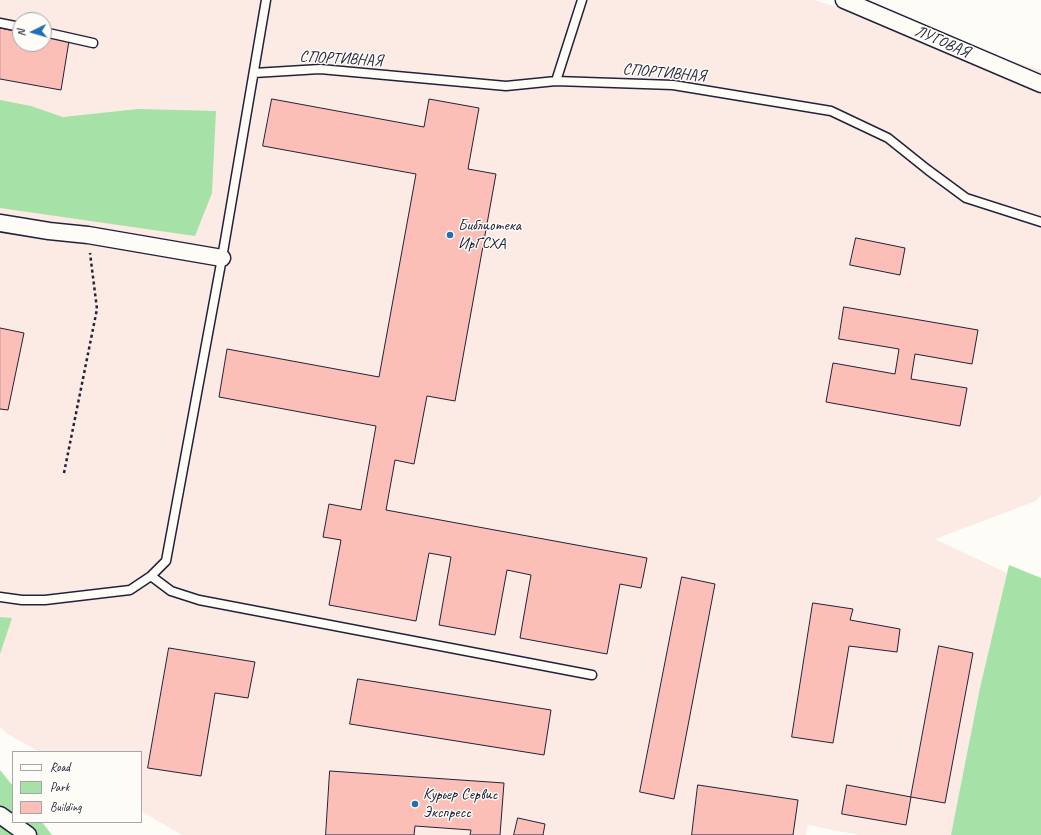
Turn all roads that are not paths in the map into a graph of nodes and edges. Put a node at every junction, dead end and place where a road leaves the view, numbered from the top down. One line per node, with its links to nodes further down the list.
1 (266, 0): 8 (lane)
2 (582, 0): 9 (lane)
3 (844, 0): 10 (street, ЛУГОВАЯ)
4 (0, 23): 5 (lane)
5 (12, 25)
6 (52, 34): 7 (lane)
7 (93, 43)
8 (254, 73): 9 (lane, СПОРТИВНАЯ); 13 (lane)
9 (556, 81): 11 (lane, СПОРТИВНАЯ)
10 (1041, 84)
11 (1041, 222)
12 (0, 223): 13 (street)
13 (222, 258): 14 (lane)
14 (152, 576): 15 (lane); 16 (lane)
15 (0, 597)
16 (592, 675)
17 (0, 815): 18 (street)
18 (28, 835)

